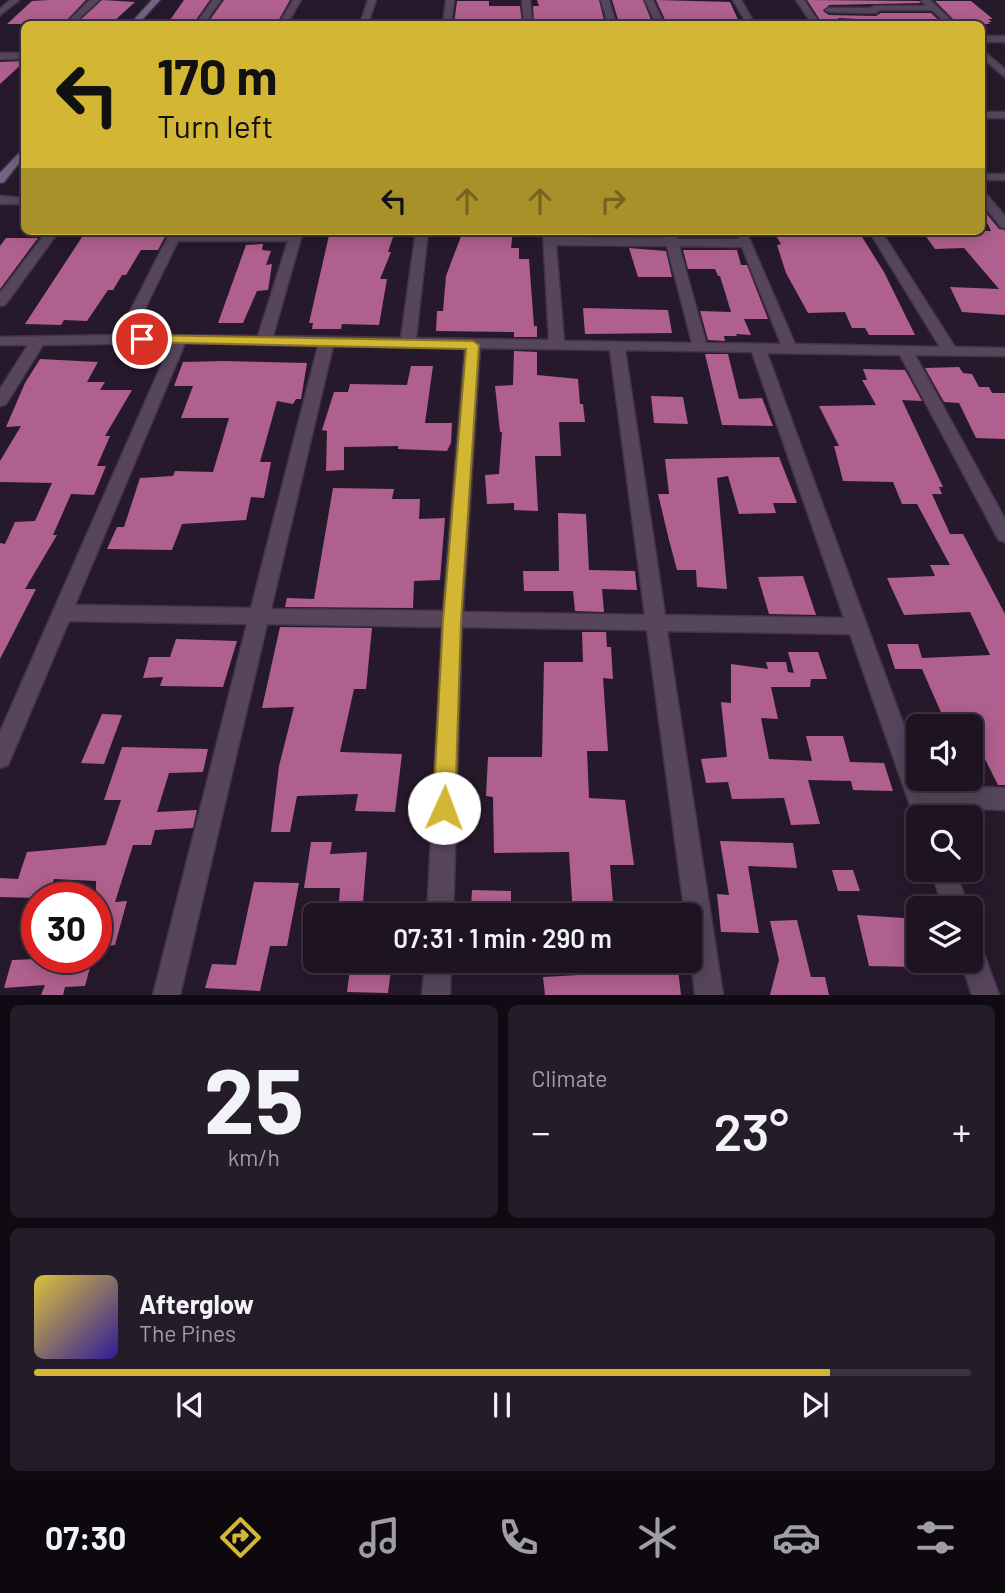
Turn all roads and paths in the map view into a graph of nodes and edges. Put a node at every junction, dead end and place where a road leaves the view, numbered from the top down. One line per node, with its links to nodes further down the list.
1 (15, 0): 20 (street)
2 (95, 0): 21 (street)
3 (156, 0): 22 (street)
4 (217, 0): 23 (street)
5 (297, 0): 24 (street)
6 (372, 0): 25 (street)
7 (450, 0): 26 (street)
8 (526, 0): 27 (street)
9 (605, 0): 28 (street)
10 (649, 0): 29 (street)
11 (737, 0): 30 (street)
12 (800, 0): 18 (street)
13 (821, 0): 19 (street)
14 (867, 0): 17 (street)
15 (925, 0): 16 (street)
16 (933, 8): 17 (street); 34 (street)
17 (875, 9): 19 (street); 33 (street)
18 (807, 11): 19 (street); 31 (street)
19 (830, 11): 32 (street)
20 (0, 13)
21 (72, 21)
22 (137, 21)
23 (202, 21)
24 (285, 21)
25 (365, 21)
26 (447, 21)
27 (528, 21)
28 (611, 21)
29 (659, 21)
30 (749, 21)
31 (814, 21)
32 (837, 21)
33 (885, 21)
34 (948, 21)
35 (985, 39): 36 (street)
36 (1005, 39)
37 (0, 56): 38 (street)
38 (21, 56)
39 (985, 56): 40 (street)
40 (1005, 74)
41 (985, 115): 42 (street)
42 (1005, 115)
43 (21, 155): 46 (street)
44 (985, 177): 45 (street)
45 (1005, 177)
46 (0, 180)
47 (0, 200): 49 (street)
48 (985, 200): 50 (street)
49 (21, 201)
50 (1005, 224)
51 (50, 235): 59 (street)
52 (175, 235): 60 (street)
53 (296, 235): 64 (street)
54 (422, 235): 66 (street)
55 (878, 235): 74 (street)
56 (549, 236): 57 (street); 68 (street)
57 (670, 237): 58 (street); 70 (street)
58 (745, 237): 72 (street)
59 (0, 302)
60 (123, 339): 61 (street); 63 (street)
61 (180, 339): 64 (street); 78 (street)
62 (0, 341): 63 (street)
63 (38, 341): 76 (street)
64 (264, 341): 65 (street)
65 (326, 342): 66 (street); 79 (street)
66 (408, 343): 67 (street)
67 (473, 345): 68 (street); 80 (street)
68 (557, 346): 69 (street)
69 (617, 346): 70 (street); 81 (street)
70 (700, 347): 71 (street)
71 (758, 348): 72 (street); 82 (street)
72 (790, 349): 73 (street)
73 (905, 351): 74 (street); 77 (street)
74 (950, 351): 75 (street)
75 (1005, 352)
76 (0, 401)
77 (1005, 535)
78 (64, 612): 79 (street); 83 (street)
79 (259, 616): 80 (street); 90 (street)
80 (452, 621): 81 (street); 87 (street)
81 (658, 622): 82 (street); 92 (street)
82 (856, 626): 85 (street)
83 (0, 758)
84 (1005, 799): 86 (street)
85 (920, 805)
86 (942, 805)
87 (440, 903)
88 (437, 973): 91 (street)
89 (978, 973): 93 (street)
90 (166, 995)
91 (436, 995)
92 (709, 995)
93 (986, 995)

